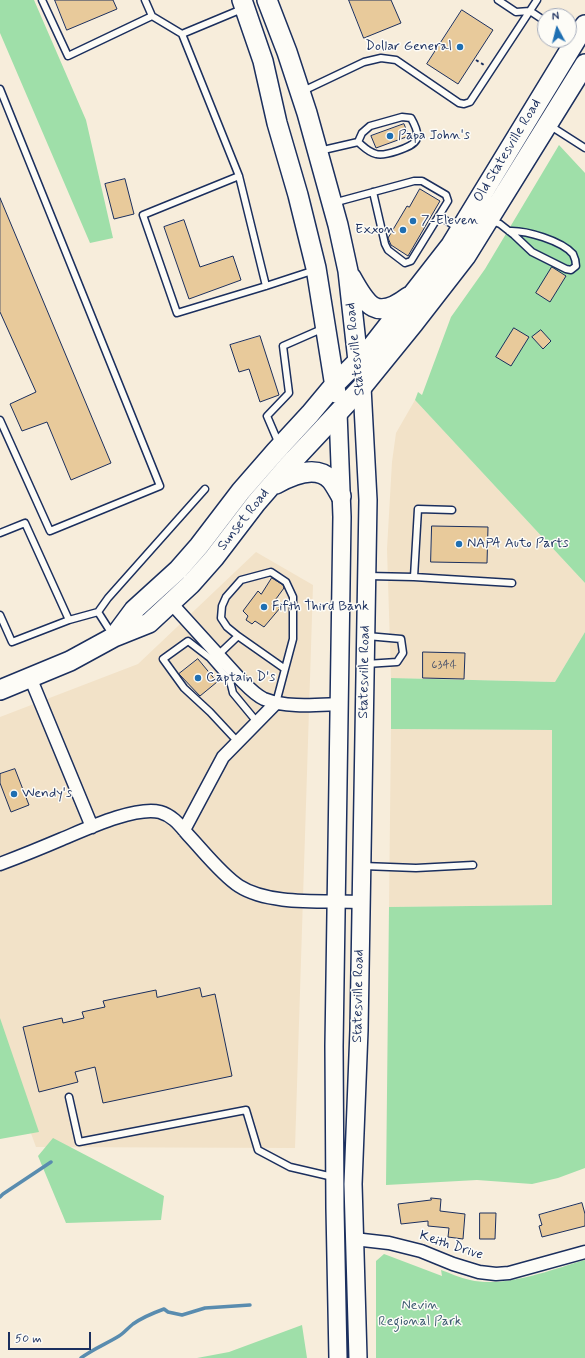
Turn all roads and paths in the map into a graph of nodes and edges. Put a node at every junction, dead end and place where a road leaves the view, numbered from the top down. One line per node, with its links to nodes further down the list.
1 (42, 0): 8 (lane)
2 (145, 0): 8 (lane)
3 (267, 0): 6 (main road); 16 (main road, Statesville Road)
4 (498, 0): 7 (lane)
5 (537, 0): 7 (lane)
6 (244, 4): 11 (lane); 28 (main road, Statesville Road)
7 (530, 11): 9 (lane); 16 (lane)
8 (152, 16): 11 (lane)
9 (537, 16)
10 (585, 25): 12 (main road, Old Statesville Road)
11 (182, 34): 21 (lane)
12 (577, 40)
13 (572, 48): 26 (main road, Old Statesville Road)
14 (585, 64): 17 (main road, Old Statesville Road)
15 (0, 89): 37 (lane)
16 (300, 92): 20 (main road, Statesville Road)
17 (547, 124): 19 (lane); 25 (main road, Old Statesville Road)
18 (358, 142): 18 (lane); 20 (lane)
19 (585, 148)
20 (318, 151): 23 (main road, Statesville Road)
21 (239, 176): 30 (lane); 30 (lane)
22 (373, 192): 23 (lane); 24 (lane); 24 (lane)
23 (332, 203): 29 (main road, Statesville Road)
24 (439, 216): 26 (lane)
25 (489, 219): 27 (lane); 35 (main road, Old Statesville Road)
26 (460, 230): 31 (main road, Old Statesville Road)
27 (509, 231): 27 (lane)
28 (316, 269): 30 (lane); 32 (main road, Statesville Road)
29 (348, 271): 31 (main road); 33 (main road, Statesville Road)
30 (266, 286)
31 (414, 293): 33 (main road, Old Statesville Road)
32 (325, 327): 34 (main road, Statesville Road); 38 (lane)
33 (358, 362): 34 (main road, Old Statesville Road); 35 (main road, Statesville Road)
34 (335, 384): 36 (main road, Statesville Road); 38 (main road, Sunset Road)
35 (362, 387): 36 (main road, Sunset Road); 44 (main road, Statesville Road)
36 (338, 412): 40 (main road, Sunset Road); 41 (main road, Statesville Road)
37 (0, 420)
38 (280, 447): 53 (main road, Sunset Road)
39 (205, 489): 48 (lane)
40 (268, 489): 41 (main road); 47 (main road, Sunset Road)
41 (341, 496): 60 (main road, Statesville Road)
42 (452, 510): 45 (lane)
43 (0, 533): 50 (lane)
44 (367, 576): 45 (lane); 52 (main road, Statesville Road)
45 (414, 578): 46 (lane)
46 (512, 583)
47 (171, 603): 53 (main road, Sunset Road); 54 (street)
48 (98, 612): 50 (lane); 53 (lane)
49 (0, 615): 50 (lane)
50 (69, 620)
51 (238, 636): 54 (lane); 56 (lane); 56 (lane)
52 (365, 636): 55 (main road, Statesville Road); 55 (lane)
53 (114, 637): 57 (main road, Sunset Road)
54 (218, 655): 59 (street)
55 (365, 664): 67 (main road, Statesville Road)
56 (285, 669): 59 (lane)
57 (30, 678): 58 (main road, Sunset Road); 63 (street)
58 (1, 686)
59 (276, 703): 60 (street); 61 (street)
60 (339, 704): 68 (main road, Statesville Road)
61 (257, 722): 62 (street); 62 (lane)
62 (237, 741): 64 (street)
63 (92, 827): 64 (street); 65 (street)
64 (184, 830): 68 (street)
65 (0, 864)
66 (472, 865): 67 (lane)
67 (362, 866): 69 (main road, Statesville Road)
68 (336, 900): 69 (street); 71 (main road, Statesville Road)
69 (361, 902): 72 (main road, Statesville Road)
70 (69, 1097): 71 (lane)
71 (334, 1177): 74 (main road, Statesville Road)
72 (354, 1239): 73 (street, Keith Drive); 75 (main road, Statesville Road)
73 (585, 1252)
74 (338, 1358)
75 (358, 1358)

